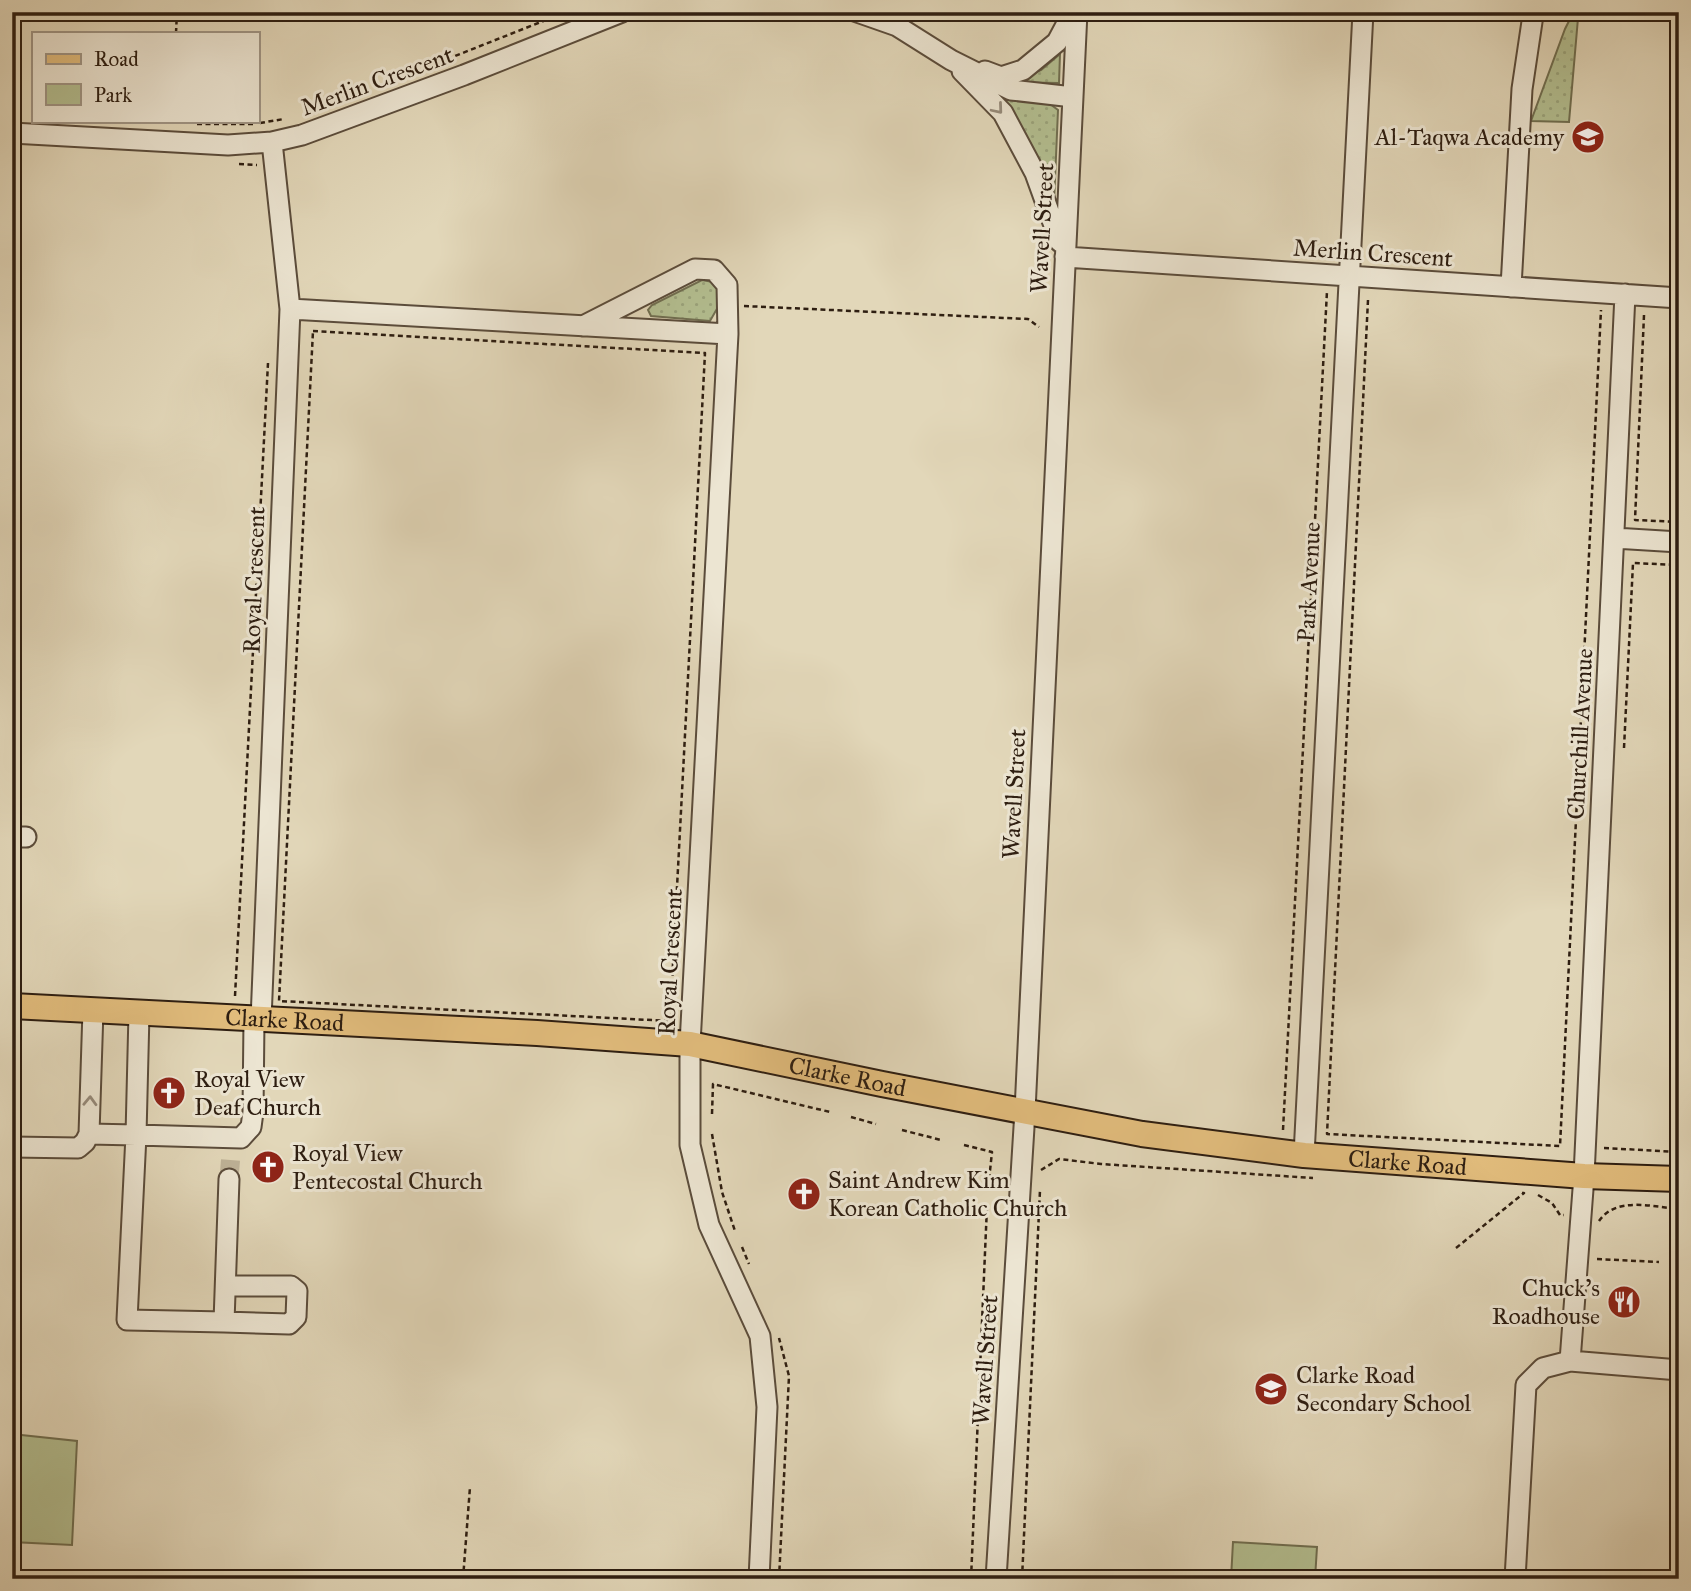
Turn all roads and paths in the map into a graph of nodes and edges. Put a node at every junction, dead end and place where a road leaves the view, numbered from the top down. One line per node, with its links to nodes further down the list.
1 (177, 12): 8 (path)
2 (566, 12): 10 (path)
3 (622, 12): 15 (street, Merlin Crescent)
4 (858, 12): 9 (street)
5 (1075, 12): 9 (street); 11 (street, Wavell Street)
6 (1363, 12): 17 (street, Park Avenue)
7 (1537, 12): 18 (street)
8 (176, 32)
9 (951, 60): 11 (street); 16 (street, one-way to 16)
10 (381, 85)
11 (1073, 97): 16 (street, Wavell Street)
12 (284, 119): 13 (path)
13 (195, 124)
14 (12, 133): 15 (street, Merlin Crescent)
15 (272, 142): 25 (street, Royal Crescent)
16 (1065, 257): 17 (street, Merlin Crescent); 43 (street, Wavell Street)
17 (1350, 276): 18 (street, Merlin Crescent); 58 (street, Park Avenue)
18 (1511, 286): 21 (street, Merlin Crescent)
19 (1326, 291): 49 (path)
20 (1368, 291): 24 (path)
21 (1625, 294): 22 (street, Merlin Crescent); 33 (street, Churchill Avenue)
22 (1679, 298)
23 (727, 306): 27 (street, Royal Crescent); 28 (path); 29 (street, Royal Crescent)
24 (1601, 307)
25 (290, 309): 27 (street); 41 (street, Royal Crescent)
26 (1644, 311): 32 (path)
27 (583, 326): 29 (street)
28 (1040, 327)
29 (729, 334): 42 (street, Royal Crescent)
30 (705, 353): 30 (path)
31 (268, 364): 37 (path)
32 (1679, 522)
33 (1614, 538): 34 (street); 60 (street, Churchill Avenue)
34 (1679, 542)
35 (1679, 565): 36 (path)
36 (1623, 758)
37 (235, 998)
38 (12, 1006): 39 (main road, Clarke Road)
39 (93, 1010): 40 (main road, Clarke Road); 50 (street, one-way to 39)
40 (139, 1013): 41 (main road, Clarke Road); 52 (street)
41 (257, 1020): 42 (main road, Clarke Road); 52 (street, Royal Crescent)
42 (690, 1044): 43 (main road, Clarke Road); 80 (street, Royal Crescent)
43 (1025, 1111): 58 (main road, Clarke Road); 82 (street, Wavell Street)
44 (830, 1112): 45 (path)
45 (712, 1114)
46 (851, 1117): 47 (path)
47 (876, 1124)
48 (901, 1130): 53 (path)
49 (1283, 1130)
50 (89, 1134): 52 (street); 55 (street)
51 (712, 1134): 69 (path)
52 (136, 1135): 75 (street)
53 (941, 1140)
54 (964, 1145): 63 (path)
55 (12, 1147)
56 (1602, 1148): 57 (path)
57 (1679, 1152)
58 (1304, 1155): 60 (main road, Clarke Road)
59 (1230, 1172): 83 (path)
60 (1584, 1176): 62 (main road, Clarke Road); 68 (street, Churchill Avenue)
61 (229, 1179): 74 (street)
62 (1679, 1179)
63 (989, 1180)
64 (1510, 1192): 65 (path)
65 (1524, 1194): 68 (path); 71 (path)
66 (987, 1206): 81 (path)
67 (1679, 1209): 70 (path)
68 (1581, 1216): 76 (street, Churchill Avenue)
69 (735, 1231)
70 (1599, 1231)
71 (1456, 1248)
72 (1597, 1255): 73 (path)
73 (1659, 1262)
74 (226, 1286): 75 (street); 75 (street)
75 (225, 1322)
76 (1570, 1361): 77 (street); 84 (street)
77 (1679, 1370)
78 (470, 1486): 79 (path)
79 (463, 1579)
80 (759, 1579)
81 (971, 1579)
82 (996, 1579)
83 (1022, 1579)
84 (1515, 1579)

